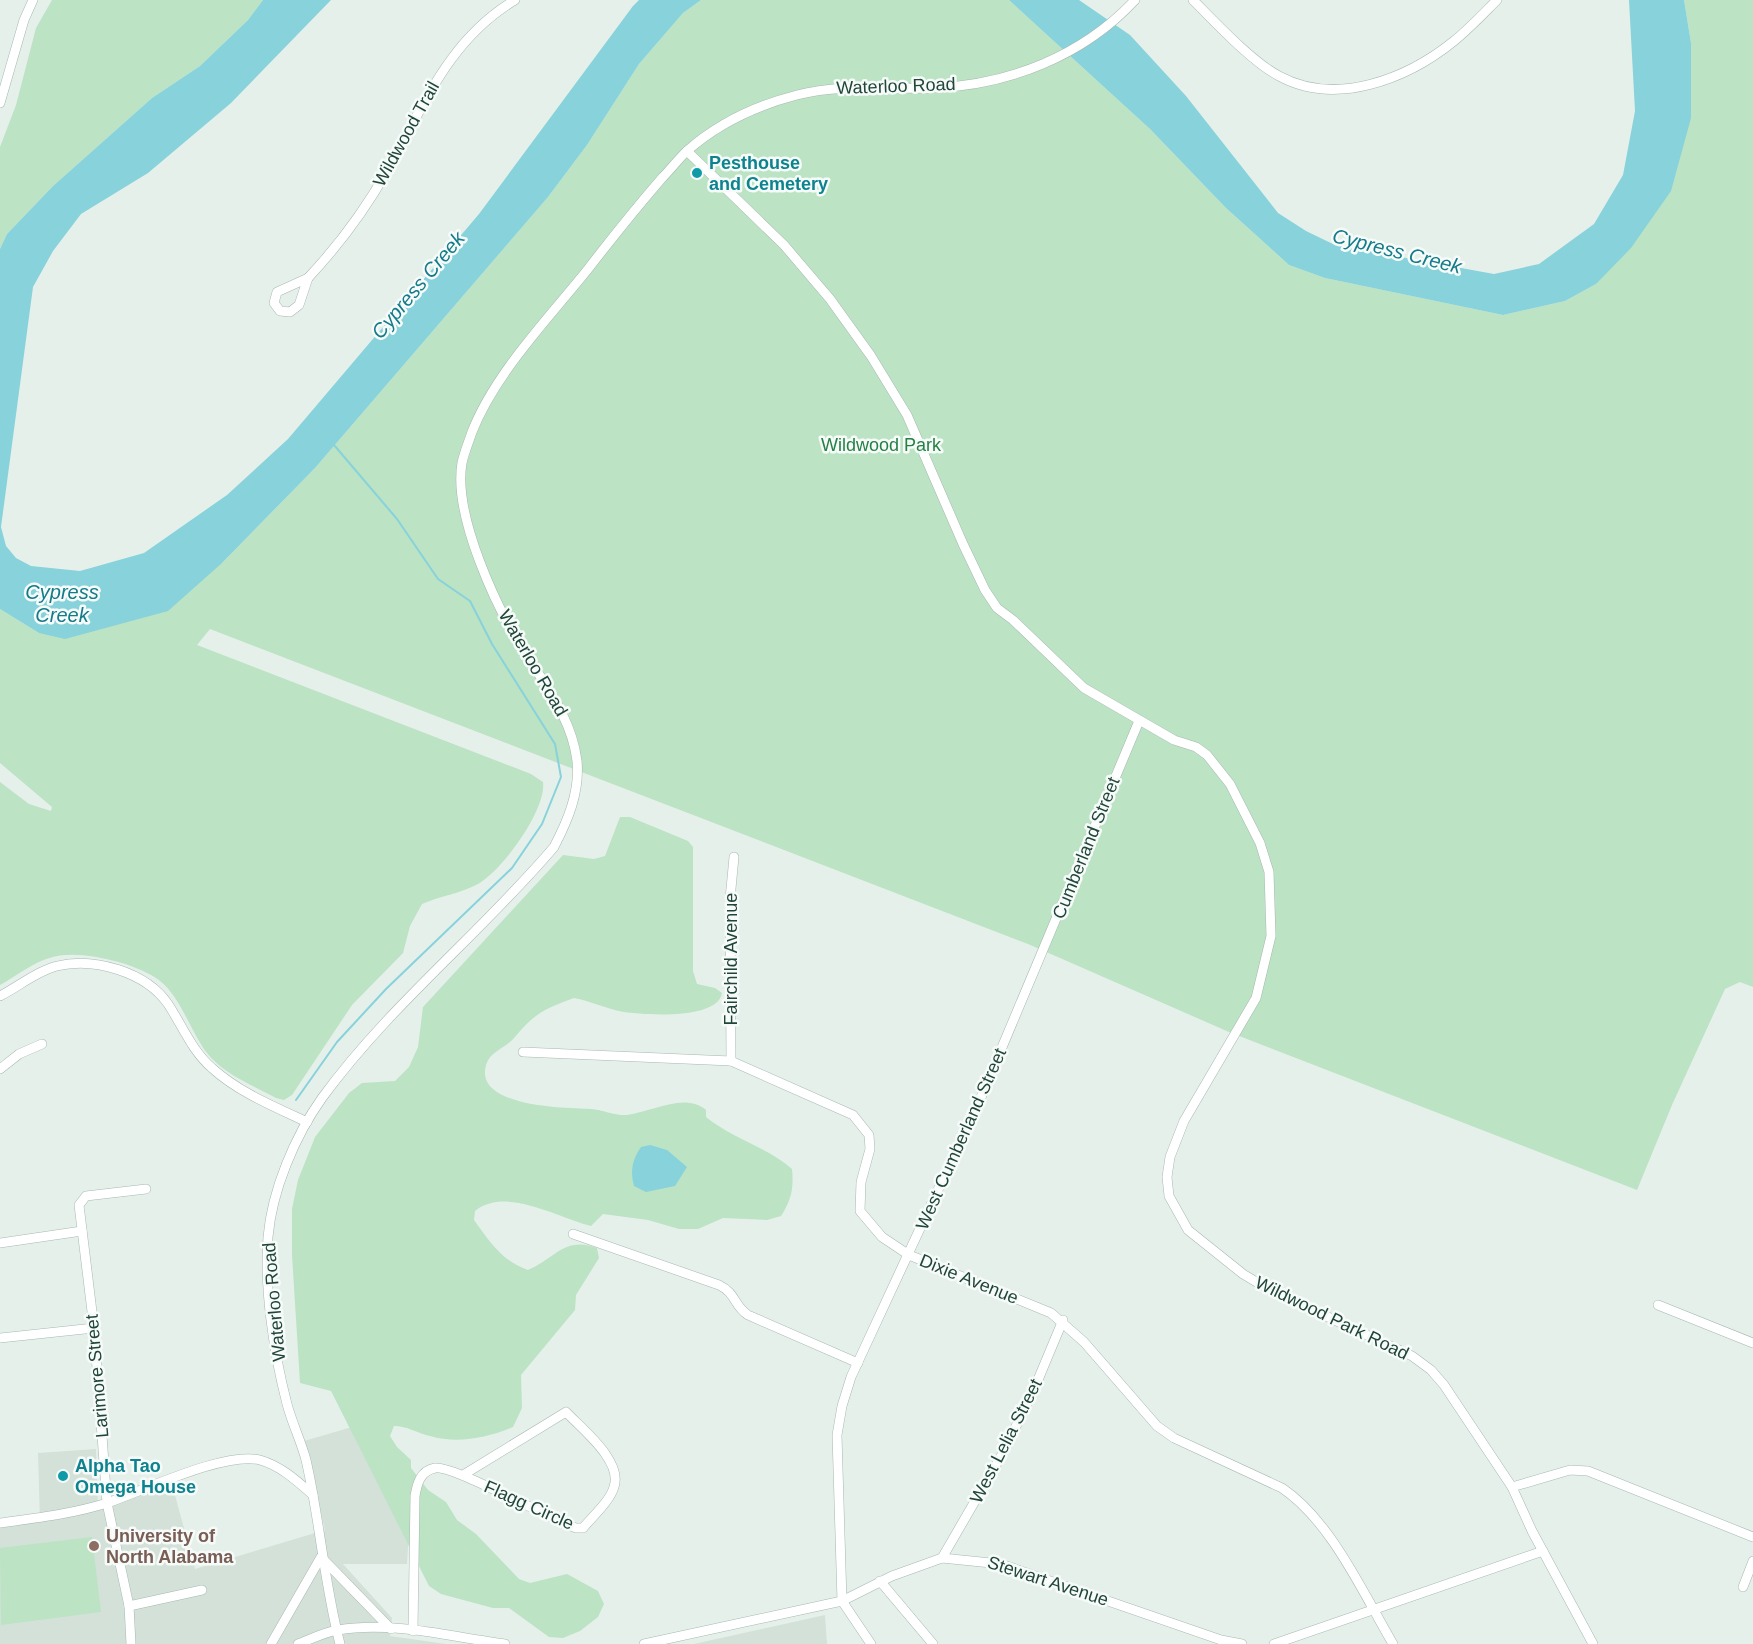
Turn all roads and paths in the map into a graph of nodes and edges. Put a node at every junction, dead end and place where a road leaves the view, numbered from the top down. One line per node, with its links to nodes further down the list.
1 (33, 0): 6 (street)
2 (515, 0): 8 (street, Wildwood Trail)
3 (1135, 0): 7 (street, Waterloo Road)
4 (1193, 0): 5 (street)
5 (1497, 0)
6 (0, 103)
7 (687, 150): 9 (street, Wildwood Park Road); 17 (street, Waterloo Road)
8 (308, 278)
9 (1139, 721): 11 (street, Cumberland Street); 30 (street, Wildwood Park Road)
10 (734, 857): 15 (street, Fairchild Avenue)
11 (1033, 975): 22 (street, West Cumberland Street)
12 (0, 996): 17 (street)
13 (42, 1044): 16 (street)
14 (523, 1052): 15 (street, Dixie Avenue)
15 (731, 1060): 22 (street, Dixie Avenue)
16 (0, 1069)
17 (307, 1122): 31 (street, Waterloo Road)
18 (146, 1188): 19 (street, Larimore Street)
19 (82, 1231): 21 (street); 25 (street, Larimore Street)
20 (573, 1234): 28 (street)
21 (0, 1244)
22 (909, 1255): 24 (street, Dixie Avenue); 28 (street, West Cumberland Street)
23 (1658, 1305): 27 (street)
24 (1063, 1320): 37 (street, West Lelia Street); 44 (street, Dixie Avenue)
25 (94, 1328): 26 (street); 32 (street, Larimore Street)
26 (0, 1338)
27 (1753, 1343)
28 (858, 1363): 42 (street, West Cumberland Street)
29 (463, 1475): 29 (street, Flagg Circle); 47 (street, Flagg Circle)
30 (1512, 1487): 34 (street); 35 (street, Wildwood Park Road)
31 (313, 1495): 32 (street); 36 (street, Waterloo Road)
32 (106, 1503): 33 (street); 43 (street, Larimore Street)
33 (0, 1523)
34 (1753, 1538)
35 (1543, 1551): 44 (street); 59 (street, Wildwood Park Road)
36 (321, 1557): 45 (street); 46 (street, Waterloo Road); 49 (street)
37 (942, 1558): 39 (street, Stewart Avenue); 56 (street, Stewart Avenue)
38 (1753, 1561): 40 (street)
39 (880, 1581): 42 (street, Stewart Avenue); 55 (street)
40 (1743, 1587)
41 (202, 1590): 43 (street)
42 (842, 1601): 53 (street, Stewart Avenue); 54 (street)
43 (129, 1606): 48 (street, Larimore Street)
44 (1373, 1610): 57 (street); 58 (street, Dixie Avenue)
45 (391, 1629): 46 (street); 47 (street)
46 (336, 1630): 50 (street); 51 (street, Waterloo Road)
47 (413, 1631): 52 (street)
48 (131, 1644)
49 (271, 1644)
50 (298, 1644)
51 (340, 1644)
52 (505, 1644)
53 (645, 1644)
54 (871, 1644)
55 (933, 1644)
56 (1242, 1644)
57 (1274, 1644)
58 (1393, 1644)
59 (1593, 1644)

